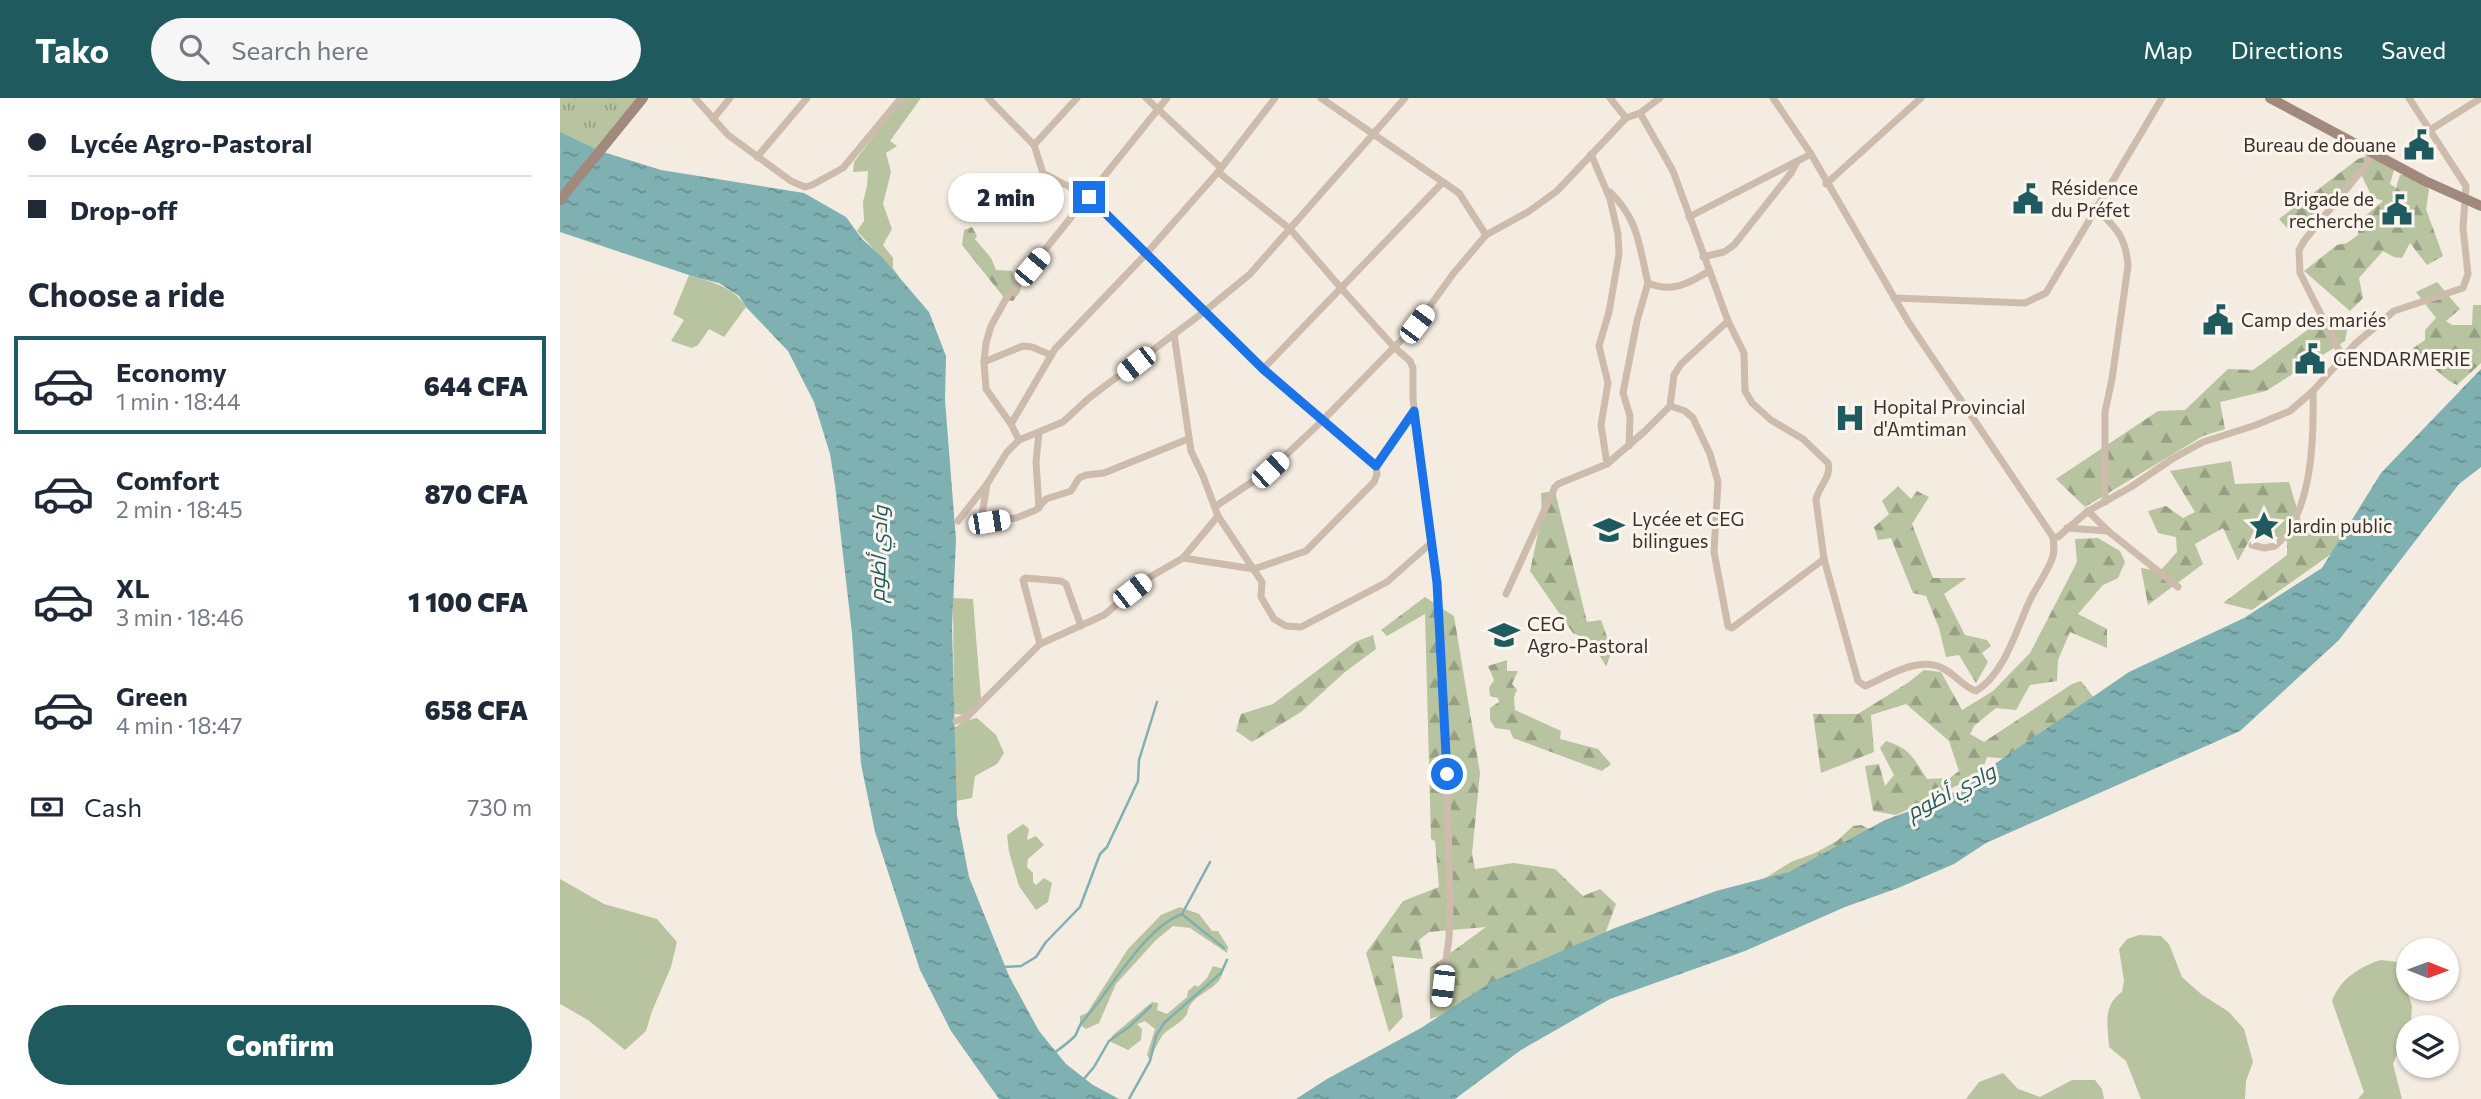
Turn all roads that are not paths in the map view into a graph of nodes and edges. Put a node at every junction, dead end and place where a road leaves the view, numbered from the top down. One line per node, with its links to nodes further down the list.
1 (643, 98): 40 (main road)
2 (695, 98): 26 (street)
3 (730, 98): 26 (street)
4 (807, 98): 33 (street)
5 (887, 98): 22 (street)
6 (901, 98): 22 (street)
7 (1077, 98): 29 (street)
8 (1146, 98): 23 (street)
9 (1167, 98): 23 (street)
10 (1275, 98): 35 (street)
11 (1321, 98): 28 (street)
12 (1405, 98): 28 (street)
13 (1611, 98): 25 (street)
14 (1660, 98): 24 (street)
15 (1773, 98): 31 (street)
16 (1921, 98): 37 (street)
17 (2162, 98): 43 (street)
18 (2270, 98): 32 (main road)
19 (2409, 98): 27 (street)
20 (2481, 98): 27 (street)
21 (991, 99): 29 (street)
22 (895, 105): 33 (street)
23 (1159, 108): 35 (street); 39 (street)
24 (1640, 113): 25 (street); 44 (street)
25 (1626, 118): 30 (street)
26 (713, 119): 33 (street)
27 (2431, 130): 41 (street)
28 (1372, 134): 36 (street); 45 (street)
29 (1034, 145): 39 (street)
30 (1591, 154): 38 (street); 46 (street)
31 (1811, 154): 34 (street); 37 (street)
32 (2374, 155): 41 (main road); 58 (street)
33 (757, 157)
34 (1797, 162): 44 (street); 48 (street)
35 (1220, 170): 45 (street); 47 (street)
36 (1443, 182): 46 (street); 51 (street)
37 (1826, 184): 52 (street)
38 (1606, 187): 50 (street); 70 (street)
39 (1089, 197): 47 (street); 59 (street)
40 (560, 200)
41 (2465, 200): 42 (main road); 58 (street)
42 (2481, 206)
43 (2095, 207): 52 (street); 73 (street)
44 (1689, 217): 48 (street)
45 (1290, 229): 51 (street); 53 (street)
46 (1486, 236): 56 (street)
47 (1145, 255): 53 (street); 57 (street)
48 (1703, 257): 49 (street)
49 (1709, 271): 50 (street); 54 (street)
50 (1648, 283): 69 (street)
51 (1341, 288): 56 (street); 60 (street)
52 (1894, 298): 81 (street)
53 (1205, 311): 55 (street); 60 (street)
54 (1728, 321): 62 (street); 85 (street)
55 (1174, 334): 66 (street); 67 (street)
56 (1394, 347): 63 (street); 64 (street)
57 (1051, 355): 59 (street); 65 (street)
58 (2343, 358): 61 (street)
59 (984, 362): 65 (street)
60 (1263, 369): 64 (street)
61 (2313, 391): 73 (street); 83 (street)
62 (1670, 406): 69 (street); 85 (street)
63 (1414, 411): 71 (street); 82 (street)
64 (1322, 421): 71 (street); 74 (street)
65 (1011, 424): 68 (street)
66 (1039, 432): 68 (street); 75 (street)
67 (1188, 439): 74 (street); 75 (street)
68 (1019, 440): 72 (street)
69 (1629, 446): 70 (street)
70 (1607, 464): 88 (street)
71 (1376, 466): 86 (street)
72 (987, 484): 75 (street); 78 (street)
73 (2105, 502): 76 (street)
74 (1216, 506): 77 (street)
75 (1039, 508)
76 (2088, 511): 79 (street); 80 (street)
77 (1218, 516): 84 (street); 86 (street)
78 (958, 520)
79 (2067, 528): 80 (street); 81 (street)
80 (2108, 531): 87 (street)
81 (2053, 537): 85 (street)
82 (1432, 543): 86 (street); 92 (street)
83 (2252, 545)
84 (1183, 558): 86 (street); 89 (street)
85 (1824, 559)
86 (1254, 569)
87 (2178, 587)
88 (1506, 594)
89 (1081, 626): 90 (street); 90 (street)
90 (1040, 644): 91 (street)
91 (956, 721)
92 (1440, 1004)

